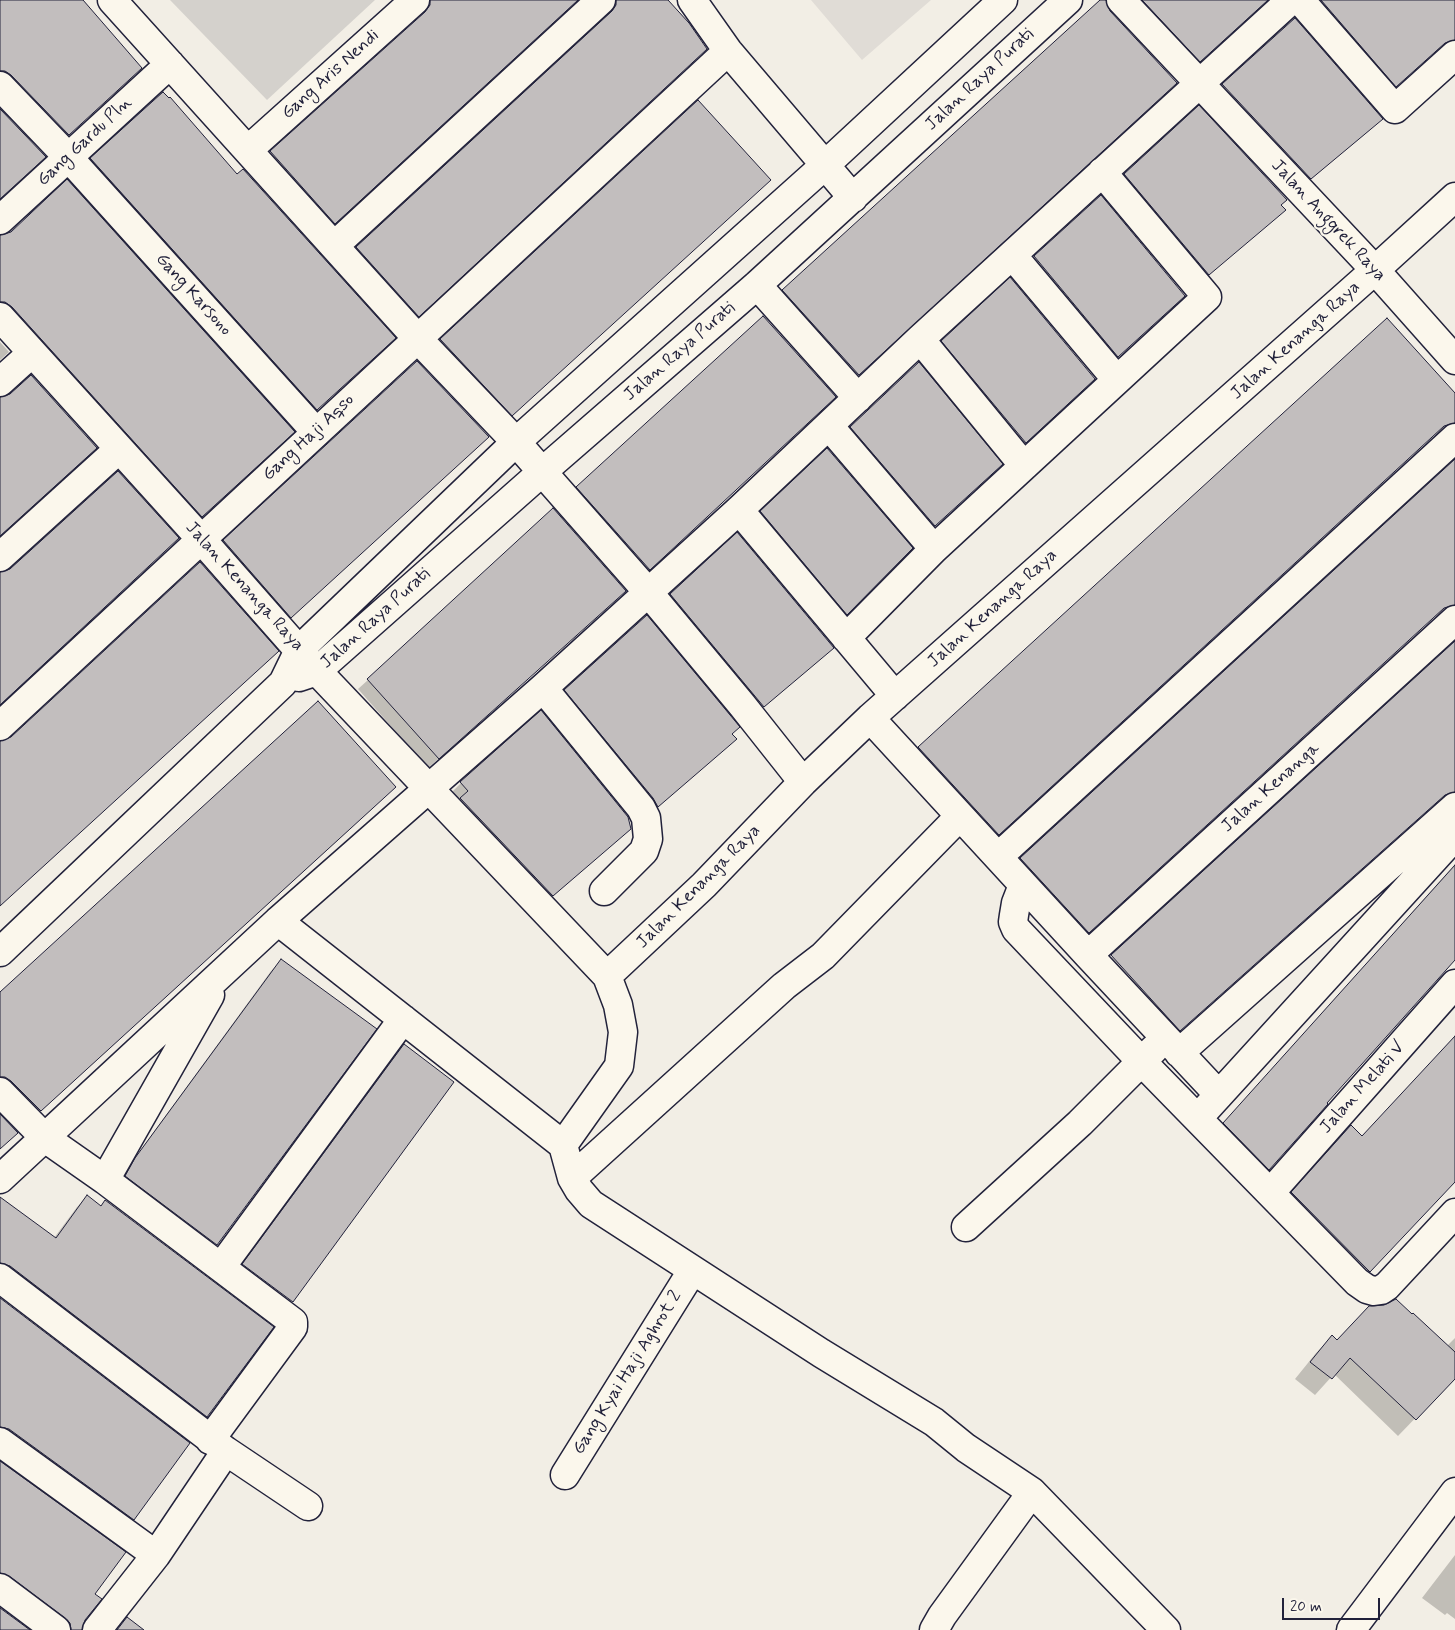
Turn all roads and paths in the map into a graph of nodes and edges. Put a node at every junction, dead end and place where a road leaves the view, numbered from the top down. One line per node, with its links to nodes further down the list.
1 (112, 0): 12 (street)
2 (415, 0): 15 (street, Gang Aris Nendi)
3 (601, 0): 22 (street)
4 (692, 0): 10 (street)
5 (1003, 0): 17 (street, Jalan Raya Purati)
6 (1068, 0): 20 (street, Jalan Raya Purati)
7 (1121, 0): 13 (street, Jalan Anggrek Raya)
8 (1291, 0): 13 (street)
9 (1300, 0): 11 (street)
10 (728, 51): 17 (street); 29 (street, Gang Haji Aqso)
11 (1455, 55)
12 (170, 64): 15 (street); 16 (street, Gang Gardu Pln)
13 (1200, 83): 18 (street); 24 (street, Jalan Anggrek Raya)
14 (0, 86): 16 (street, Gang Karsono)
15 (248, 150): 22 (street)
16 (69, 158): 21 (street, Gang Gardu Pln); 37 (street, Gang Karsono)
17 (824, 166): 20 (street); 26 (street, Jalan Raya Purati)
18 (1102, 172): 23 (street); 33 (street)
19 (1455, 197): 24 (street, Jalan Kenanga Raya)
20 (852, 198): 25 (street, Jalan Raya Purati)
21 (0, 220)
22 (334, 246): 29 (street)
23 (1012, 255): 30 (street); 33 (street)
24 (1375, 270): 32 (street, Jalan Anggrek Raya); 54 (street, Jalan Kenanga Raya)
25 (757, 285): 28 (street, Jalan Raya Purati); 35 (street)
26 (689, 289): 28 (street); 39 (street, Jalan Raya Purati)
27 (0, 317): 31 (street, Jalan Kenanga Raya)
28 (718, 319): 42 (street, Jalan Raya Purati)
29 (417, 338): 37 (street, Gang Haji Aqso); 39 (street)
30 (920, 339): 35 (street); 41 (street)
31 (32, 352): 34 (street); 40 (street, Jalan Kenanga Raya)
32 (1455, 360)
33 (1117, 380): 41 (street)
34 (0, 382)
35 (858, 398): 36 (street)
36 (829, 426): 43 (street); 45 (street)
37 (316, 432): 44 (street, Gang Haji Aqso)
38 (1455, 438): 62 (street)
39 (516, 442): 42 (street); 50 (street, Jalan Raya Purati)
40 (119, 449): 44 (street, Jalan Kenanga Raya); 46 (street)
41 (1024, 466): 45 (street)
42 (542, 472): 47 (street); 51 (street, Jalan Raya Purati)
43 (739, 510): 47 (street); 49 (street)
44 (201, 539): 50 (street, Jalan Kenanga Raya); 56 (street, Gang Haji Aqso)
45 (934, 549): 49 (street)
46 (0, 557)
47 (648, 592): 53 (street); 57 (street)
48 (1455, 620): 67 (street, Jalan Kenanga)
49 (846, 638): 54 (street)
50 (300, 650): 51 (street, Jalan Kenanga Raya); 52 (street, Jalan Raya Purati)
51 (317, 671): 52 (street, Jalan Raya Purati); 58 (street, Jalan Kenanga Raya)
52 (283, 682): 66 (street)
53 (544, 688): 58 (street); 64 (street)
54 (895, 696): 55 (street, Jalan Kenanga Raya)
55 (870, 718): 57 (street, Jalan Kenanga Raya); 60 (street)
56 (0, 726)
57 (803, 782): 69 (street, Jalan Kenanga Raya)
58 (429, 790): 65 (street); 69 (street, Jalan Kenanga Raya)
59 (1455, 807): 72 (street)
60 (960, 816): 62 (street); 79 (street)
61 (1455, 836): 75 (street)
62 (998, 857): 63 (street)
63 (1023, 885): 67 (street); 73 (street)
64 (604, 891)
65 (278, 921): 68 (street); 71 (street)
66 (5, 937)
67 (1088, 955): 72 (street)
68 (223, 972): 77 (street); 81 (street)
69 (607, 976): 78 (street)
70 (1455, 984): 82 (street, Jalan Melati V)
71 (403, 1018): 78 (street); 85 (street)
72 (1172, 1045): 73 (street); 75 (street)
73 (1142, 1062): 76 (street); 84 (street)
74 (0, 1092): 77 (street)
75 (1219, 1095): 76 (street)
76 (1197, 1118): 82 (street)
77 (45, 1138): 80 (street); 81 (street)
78 (563, 1145): 79 (street)
79 (572, 1178): 86 (street)
80 (0, 1179)
81 (105, 1180): 85 (street)
82 (1270, 1193): 83 (street)
83 (1455, 1212)
84 (966, 1227)
85 (221, 1267): 89 (street)
86 (692, 1271): 90 (street, Gang Kyai Haji Aghrot 2); 91 (street)
87 (0, 1278): 89 (street)
88 (0, 1442): 94 (street)
89 (218, 1446): 93 (street); 94 (street)
90 (565, 1475)
91 (1032, 1492): 98 (street); 99 (street)
92 (1455, 1492): 100 (street)
93 (308, 1506)
94 (156, 1555): 97 (street)
95 (0, 1588): 96 (street)
96 (56, 1630)
97 (97, 1630)
98 (934, 1630)
99 (1166, 1630)
100 (1351, 1630)

